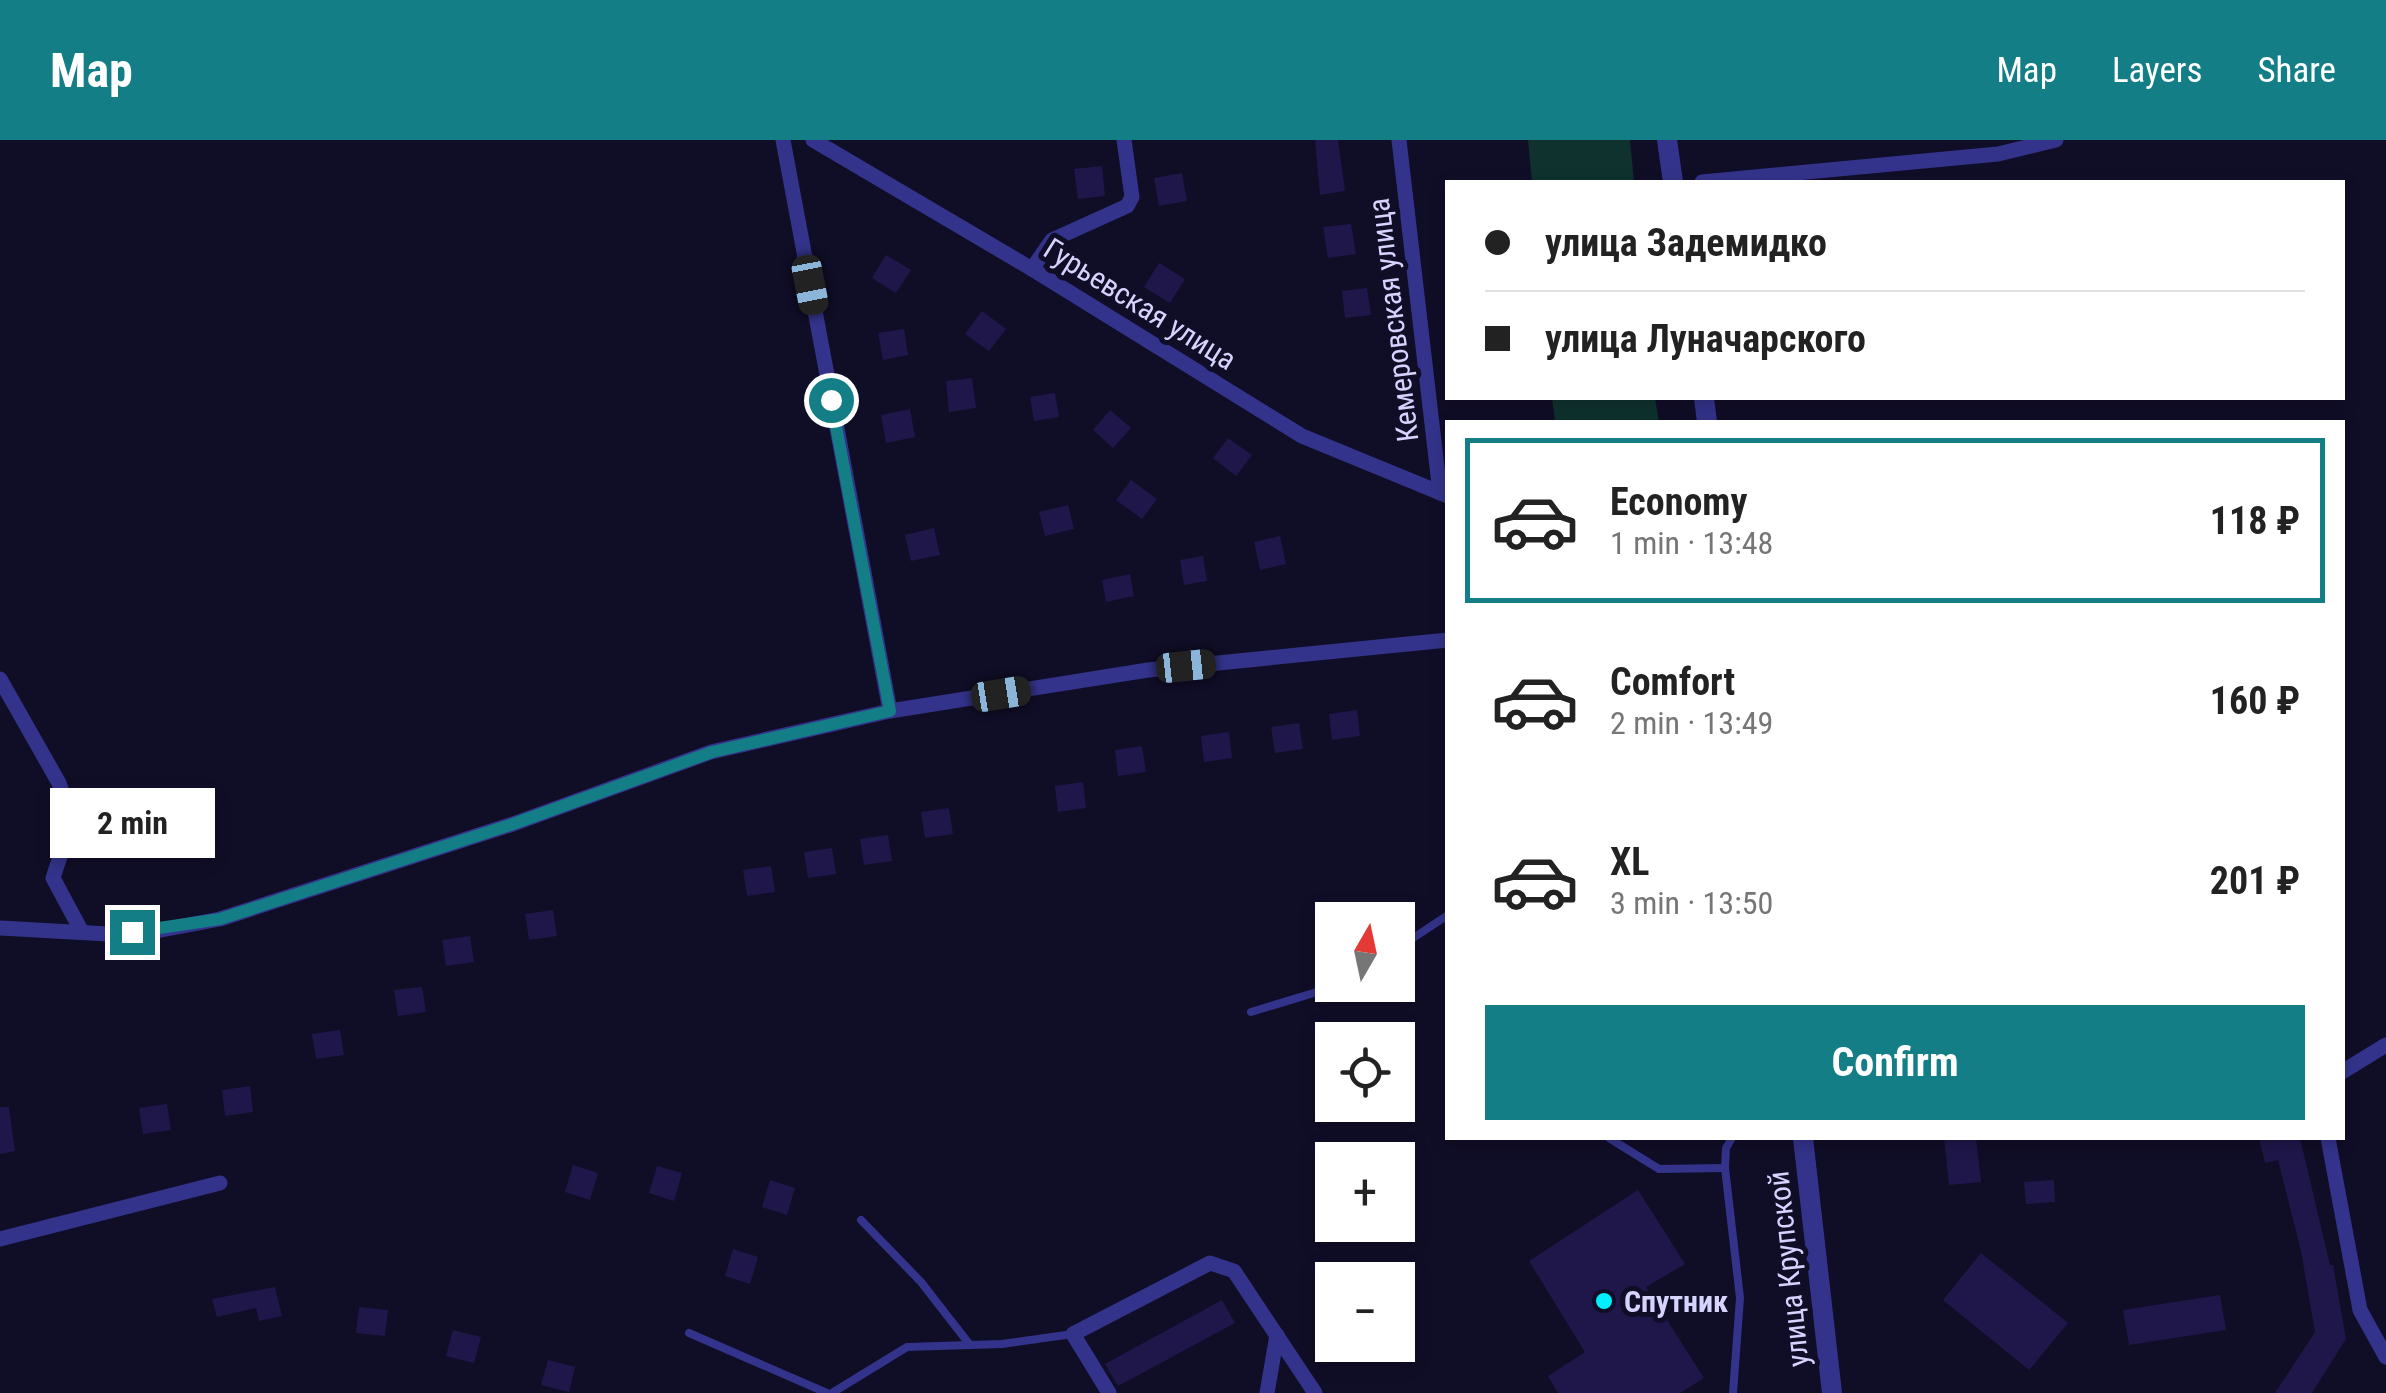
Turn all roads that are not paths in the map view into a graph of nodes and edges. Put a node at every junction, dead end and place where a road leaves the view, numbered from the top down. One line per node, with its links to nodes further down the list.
1 (783, 140): 13 (street)
2 (813, 140): 9 (street, Гурьевская улица)
3 (1124, 140): 9 (street)
4 (1399, 140): 10 (street, Кемеровская улица)
5 (1667, 140): 7 (street)
6 (2056, 140): 8 (street)
7 (1673, 180)
8 (1723, 180)
9 (1032, 269): 10 (street, Гурьевская улица)
10 (1444, 495)
11 (1445, 640): 13 (street)
12 (0, 679): 16 (street)
13 (890, 711): 16 (street)
14 (1445, 917): 17 (lane)
15 (0, 928): 16 (street)
16 (82, 932)
17 (1415, 937)
18 (1315, 993): 19 (lane)
19 (1251, 1012)
20 (2386, 1044): 21 (street)
21 (2345, 1070)
22 (1613, 1140): 26 (lane)
23 (1731, 1140): 26 (lane)
24 (1803, 1140): 40 (street, улица Крупской)
25 (2328, 1140): 34 (street)
26 (1724, 1168): 39 (lane)
27 (220, 1183): 29 (street)
28 (861, 1220): 33 (lane)
29 (0, 1239)
30 (689, 1334): 35 (lane)
31 (1073, 1334): 32 (street); 33 (lane); 36 (street)
32 (1276, 1335): 37 (street); 38 (street)
33 (970, 1345): 35 (lane)
34 (2386, 1357)
35 (829, 1393)
36 (1109, 1393)
37 (1267, 1393)
38 (1314, 1393)
39 (1733, 1393)
40 (1832, 1393)

